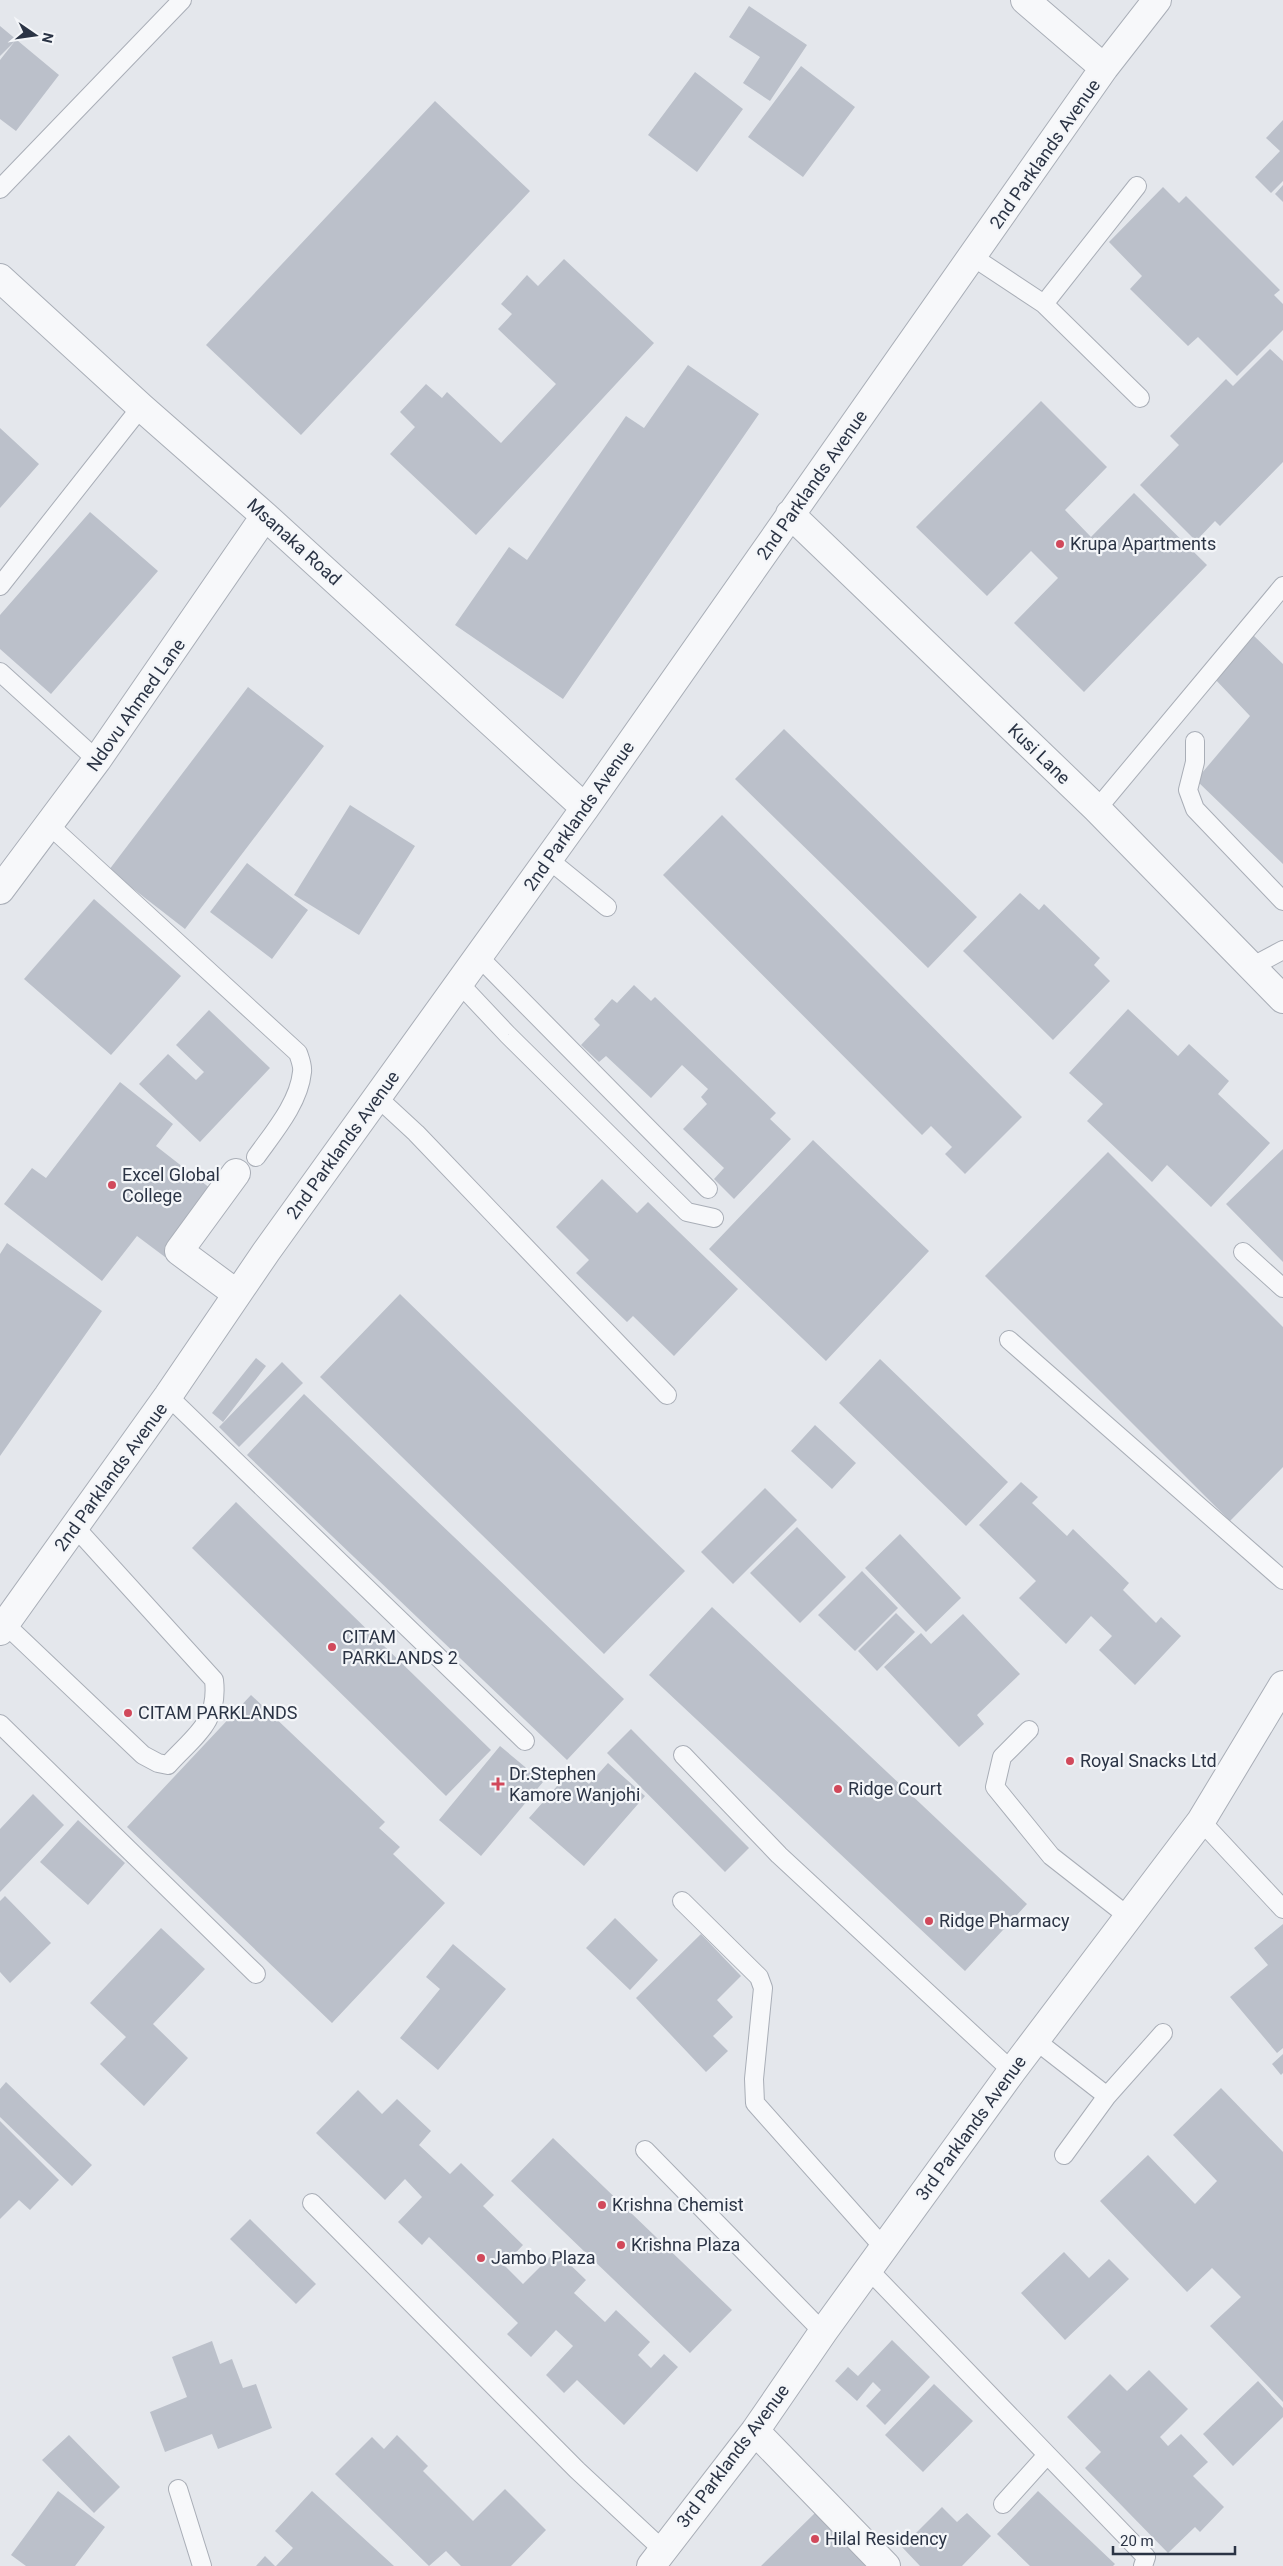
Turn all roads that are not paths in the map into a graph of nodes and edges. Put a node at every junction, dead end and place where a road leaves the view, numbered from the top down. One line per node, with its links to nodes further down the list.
1 (182, 0): 6 (lane)
2 (1025, 0): 4 (street)
3 (1157, 0): 4 (street, 2nd Parklands Avenue)
4 (1104, 68): 7 (street, 2nd Parklands Avenue)
5 (1137, 186): 9 (lane)
6 (0, 189)
7 (973, 257): 9 (lane); 12 (street, 2nd Parklands Avenue)
8 (0, 278): 11 (street, Msanaka Road)
9 (1044, 304): 10 (lane)
10 (1140, 398)
11 (141, 407): 13 (street, Msanaka Road); 14 (lane)
12 (790, 514): 19 (street, 2nd Parklands Avenue); 20 (street, Kusi Lane)
13 (265, 516): 18 (street, Ndovu Ahmed Lane); 19 (street, Msanaka Road)
14 (0, 586)
15 (1283, 586): 20 (lane)
16 (0, 672): 18 (lane)
17 (1195, 741): 24 (lane)
18 (97, 760): 21 (street, Ndovu Ahmed Lane)
19 (585, 808): 22 (street, 2nd Parklands Avenue)
20 (1097, 809): 28 (street, Kusi Lane)
21 (48, 824): 23 (street, Ndovu Ahmed Lane); 32 (lane)
22 (548, 859): 25 (lane); 27 (street, 2nd Parklands Avenue)
23 (0, 890)
24 (1283, 901)
25 (607, 907)
26 (1283, 950): 28 (lane)
27 (478, 956): 29 (street, 2nd Parklands Avenue); 33 (lane)
28 (1253, 966): 30 (street, Kusi Lane)
29 (459, 983): 31 (street, 2nd Parklands Avenue); 34 (lane)
30 (1283, 999)
31 (378, 1097): 37 (street, 2nd Parklands Avenue); 39 (lane)
32 (246, 1165): 37 (street)
33 (708, 1189)
34 (714, 1218)
35 (1243, 1252): 36 (lane)
36 (1283, 1288)
37 (237, 1294): 40 (street, 2nd Parklands Avenue)
38 (1009, 1340): 42 (lane)
39 (667, 1395)
40 (168, 1396): 41 (street, 2nd Parklands Avenue); 47 (lane)
41 (75, 1526): 43 (street, 2nd Parklands Avenue); 43 (lane)
42 (1283, 1580)
43 (3, 1628)
44 (1283, 1685): 49 (street, 3rd Parklands Avenue)
45 (0, 1724): 53 (lane)
46 (1029, 1730): 52 (lane)
47 (525, 1741)
48 (683, 1755): 56 (lane)
49 (1201, 1821): 51 (lane); 52 (street, 3rd Parklands Avenue)
50 (682, 1901): 61 (lane)
51 (1283, 1909)
52 (1129, 1917): 55 (street, 3rd Parklands Avenue)
53 (256, 1974)
54 (1163, 2033): 57 (lane)
55 (1035, 2040): 56 (street, 3rd Parklands Avenue); 57 (lane)
56 (1012, 2071): 61 (street, 3rd Parklands Avenue)
57 (1107, 2096): 59 (lane)
58 (644, 2150): 63 (lane)
59 (1064, 2155)
60 (312, 2203): 68 (lane)
61 (884, 2248): 62 (street, 3rd Parklands Avenue)
62 (868, 2269): 63 (street, 3rd Parklands Avenue); 65 (lane)
63 (823, 2332): 64 (street, 3rd Parklands Avenue)
64 (755, 2431): 68 (street, 3rd Parklands Avenue); 70 (street)
65 (1046, 2454): 67 (lane); 71 (lane)
66 (178, 2488): 69 (lane)
67 (1003, 2504)
68 (657, 2558)
69 (202, 2566)
70 (886, 2566)
71 (1143, 2566)

